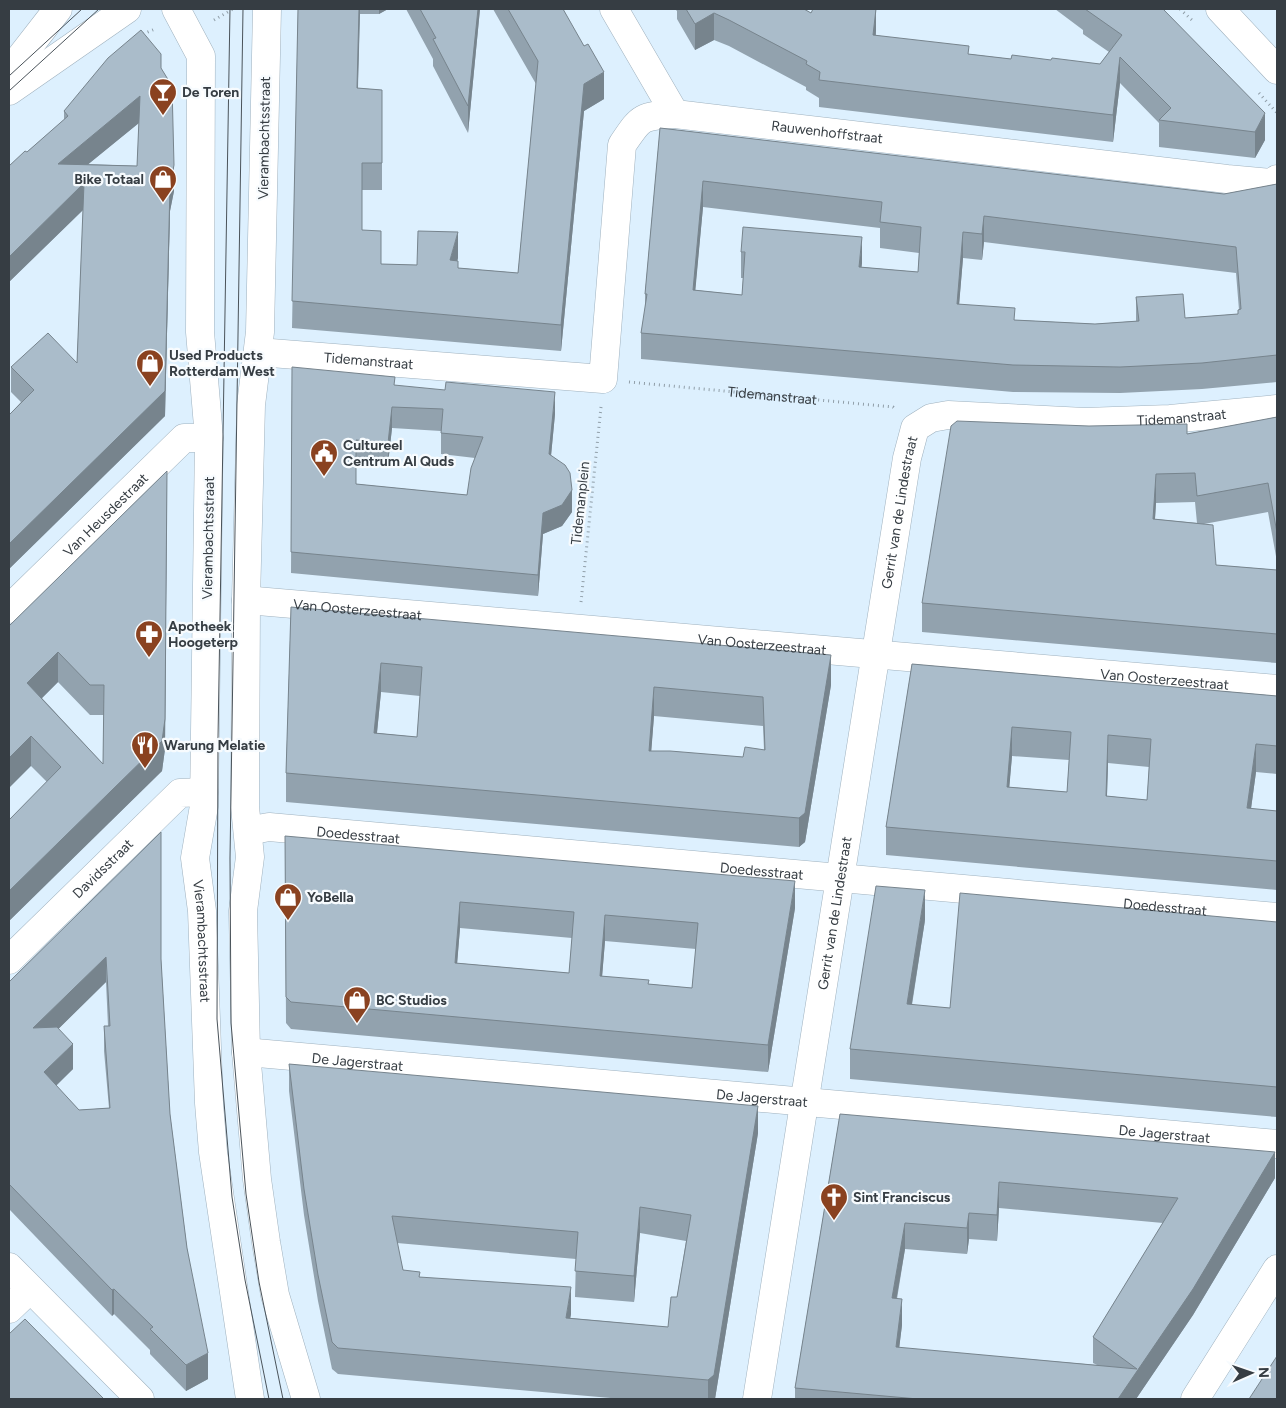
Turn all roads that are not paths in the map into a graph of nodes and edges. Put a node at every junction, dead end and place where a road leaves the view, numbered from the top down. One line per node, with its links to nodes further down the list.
1 (58, 9): 8 (street)
2 (127, 9): 9 (street)
3 (176, 9): 16 (street, Vierambachtsstraat)
4 (267, 9): 12 (street, Vierambachtsstraat)
5 (614, 9): 10 (street)
6 (1220, 9): 7 (street)
7 (1277, 70)
8 (9, 72)
9 (9, 91)
10 (675, 114): 11 (street, Rauwenhoffstraat); 13 (street, Rauwenhoffstraat)
11 (1277, 179)
12 (258, 352): 13 (street, Tidemanstraat); 17 (street, Vierambachtsstraat)
13 (603, 379)
14 (1277, 410): 15 (street, Tidemanstraat)
15 (915, 428): 19 (street, Gerrit van de Lindestraat)
16 (209, 438): 18 (street, Van Heusdestraat); 21 (street, Vierambachtsstraat)
17 (246, 600): 19 (street, Van Oosterzeestraat); 22 (street, Vierambachtsstraat)
18 (9, 609)
19 (878, 655): 20 (street, Van Oosterzeestraat); 23 (street, Gerrit van de Lindestraat)
20 (1277, 689)
21 (192, 792): 25 (street, Davidsstraat); 34 (street, Vierambachtsstraat)
22 (248, 831): 23 (street, Doedesstraat); 26 (street, Vierambachtsstraat)
23 (840, 878): 24 (street, Doedesstraat); 27 (street, Gerrit van de Lindestraat)
24 (1277, 917)
25 (9, 960)
26 (246, 1052): 27 (street, De Jagerstraat); 35 (street, Vierambachtsstraat)
27 (805, 1102): 28 (street, De Jagerstraat); 36 (street, Gerrit van de Lindestraat)
28 (1277, 1144)
29 (9, 1267): 31 (street)
30 (1277, 1269): 37 (street)
31 (30, 1288): 32 (street); 33 (street)
32 (9, 1309)
33 (140, 1399)
34 (250, 1399)
35 (306, 1399)
36 (757, 1399)
37 (1195, 1399)

